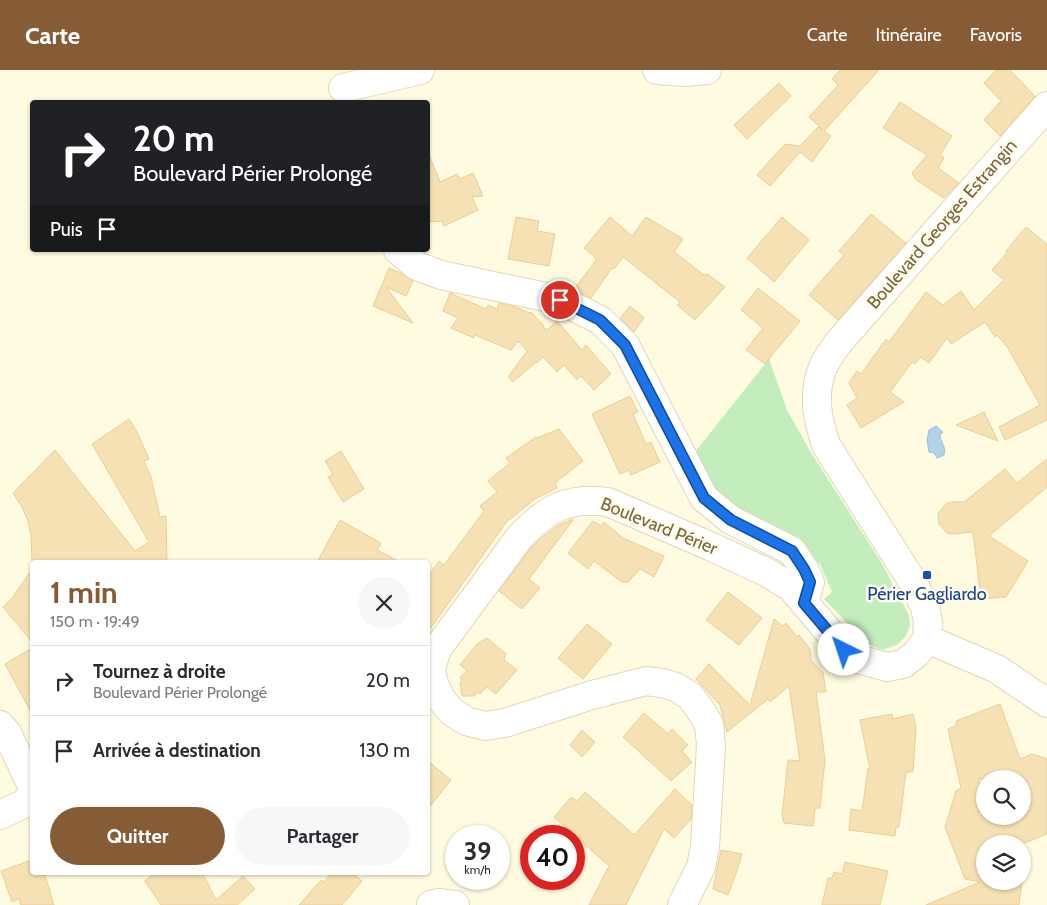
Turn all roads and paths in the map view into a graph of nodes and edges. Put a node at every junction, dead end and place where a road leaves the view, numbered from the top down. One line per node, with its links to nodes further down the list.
1 (420, 70): 4 (street)
2 (658, 70): 3 (street)
3 (707, 70)
4 (343, 88)
5 (1047, 106): 8 (street, Boulevard Georges Estrangin)
6 (400, 252): 7 (street)
7 (804, 603): 8 (street, Boulevard Périer); 16 (street, Boulevard Périer)
8 (927, 639): 9 (street)
9 (1047, 703)
10 (0, 725): 11 (street)
11 (30, 782)
12 (30, 801): 13 (street)
13 (0, 815)
14 (431, 905): 15 (street)
15 (455, 905)
16 (682, 905)

